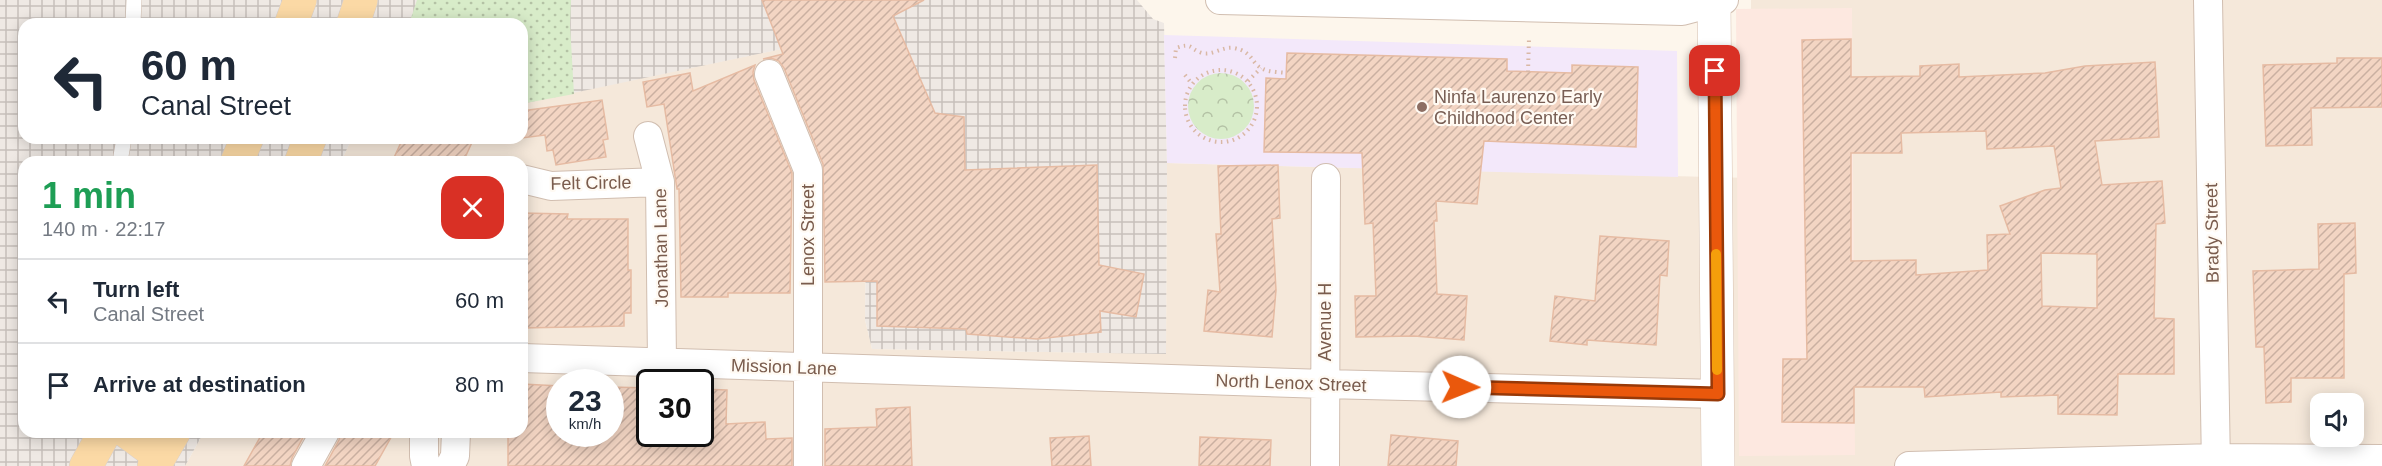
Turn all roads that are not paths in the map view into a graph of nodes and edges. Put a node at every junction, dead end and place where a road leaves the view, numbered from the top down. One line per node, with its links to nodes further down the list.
1 (134, 0): 7 (lane)
2 (300, 0): 8 (main road)
3 (361, 0): 9 (main road)
4 (1220, 0): 5 (street)
5 (1718, 0): 20 (street)
6 (2208, 0): 28 (street, Brady Street)
7 (133, 18)
8 (293, 18)
9 (355, 18)
10 (769, 74): 17 (street, Lenox Street)
11 (648, 136): 14 (street, Jonathan Lane)
12 (1326, 178): 19 (street, Avenue H)
13 (528, 180): 14 (street, Felt Circle)
14 (660, 182): 16 (street, Jonathan Lane)
15 (528, 358): 16 (street, Mission Lane)
16 (662, 362): 17 (street, Mission Lane)
17 (808, 369): 18 (street, Mission Lane); 33 (street)
18 (866, 369): 19 (street, North Lenox Street)
19 (1324, 384): 20 (street, North Lenox Street); 34 (street, Avenue H)
20 (1718, 394): 35 (street)
21 (102, 438): 29 (main road)
22 (138, 438): 26 (main road)
23 (322, 438): 30 (street)
24 (424, 438): 31 (street)
25 (456, 438): 32 (street)
26 (163, 451)
27 (2382, 459): 28 (street)
28 (2216, 462): 36 (street)
29 (86, 466)
30 (306, 466)
31 (426, 466)
32 (450, 466)
33 (808, 466)
34 (1325, 466)
35 (1718, 466)
36 (1909, 466)

